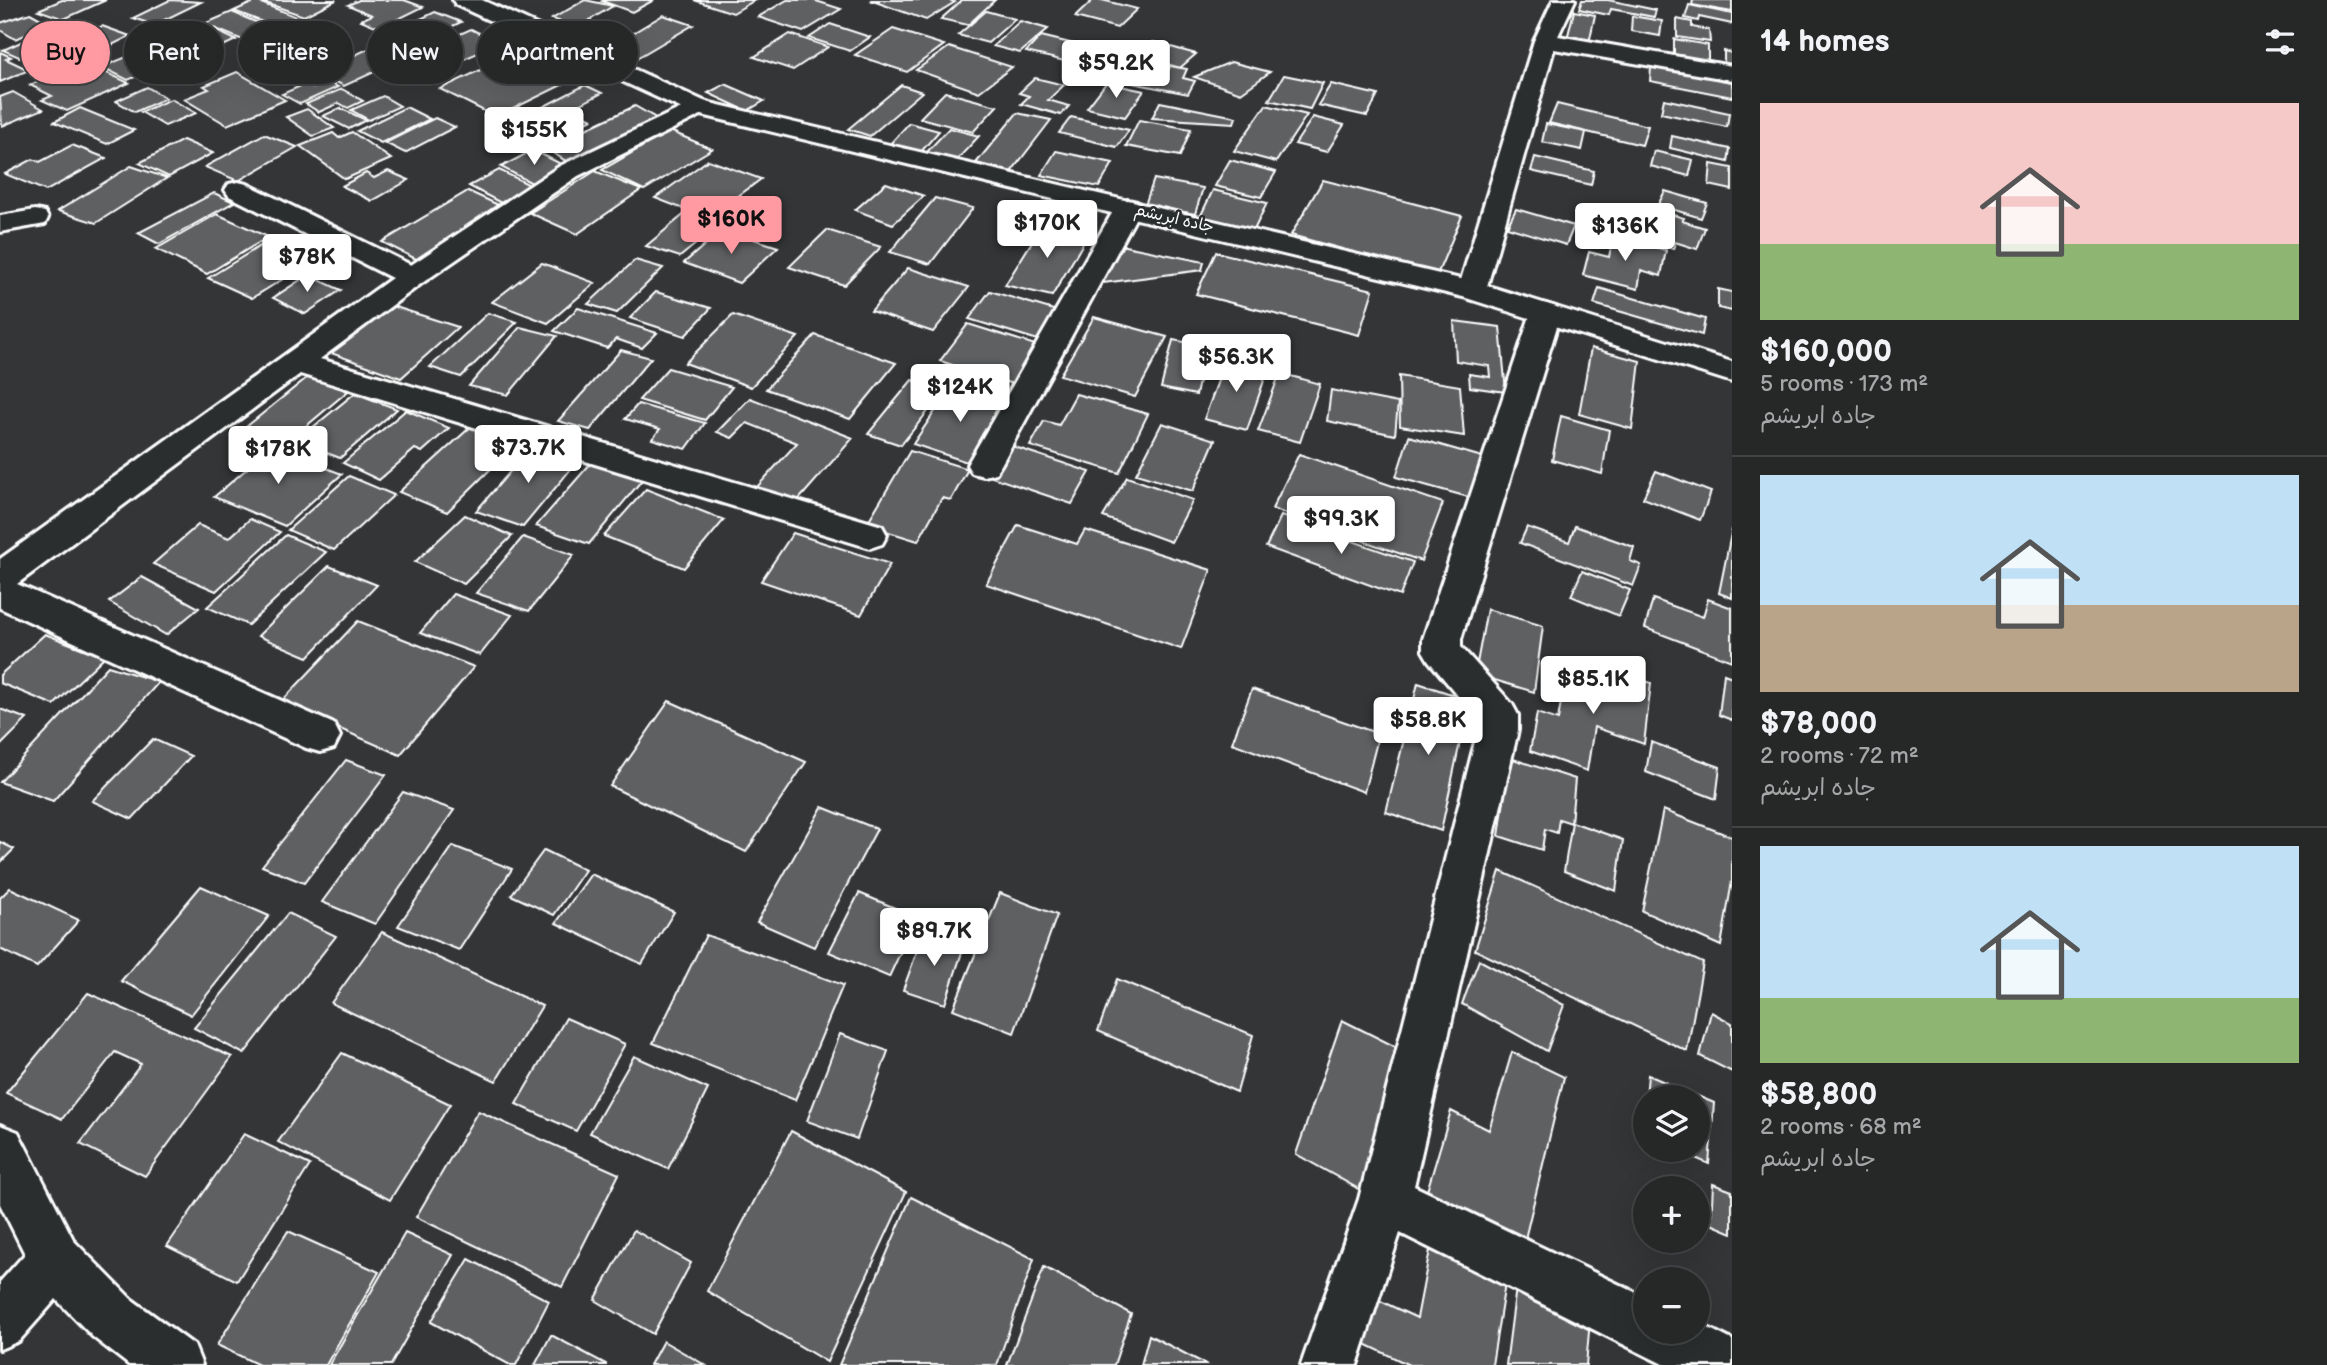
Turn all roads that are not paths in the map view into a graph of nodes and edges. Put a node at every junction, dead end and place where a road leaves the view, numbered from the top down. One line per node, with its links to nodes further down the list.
1 (464, 0): 5 (street, جاده ابریشم)
2 (1564, 0): 3 (street)
3 (1545, 41): 4 (street); 11 (street)
4 (1732, 74)
5 (698, 107): 7 (street, جاده ابریشم); 10 (street)
6 (238, 190): 10 (street)
7 (1128, 208): 11 (street, جاده ابریشم); 15 (street)
8 (35, 218): 9 (street)
9 (0, 224)
10 (412, 277): 13 (street)
11 (1472, 290): 12 (street, جاده ابریشم)
12 (1546, 313): 14 (street, جاده ابریشم); 21 (street)
13 (295, 362): 16 (street); 17 (street)
14 (1732, 372)
15 (984, 465)
16 (870, 535)
17 (0, 578)
18 (0, 592): 19 (street)
19 (320, 736)
20 (0, 1150): 22 (street)
21 (1385, 1199): 23 (street); 27 (street)
22 (55, 1260): 24 (street); 26 (street)
23 (1633, 1320)
24 (0, 1322)
25 (1681, 1344): 28 (street)
26 (174, 1365)
27 (1329, 1365)
28 (1724, 1365)

